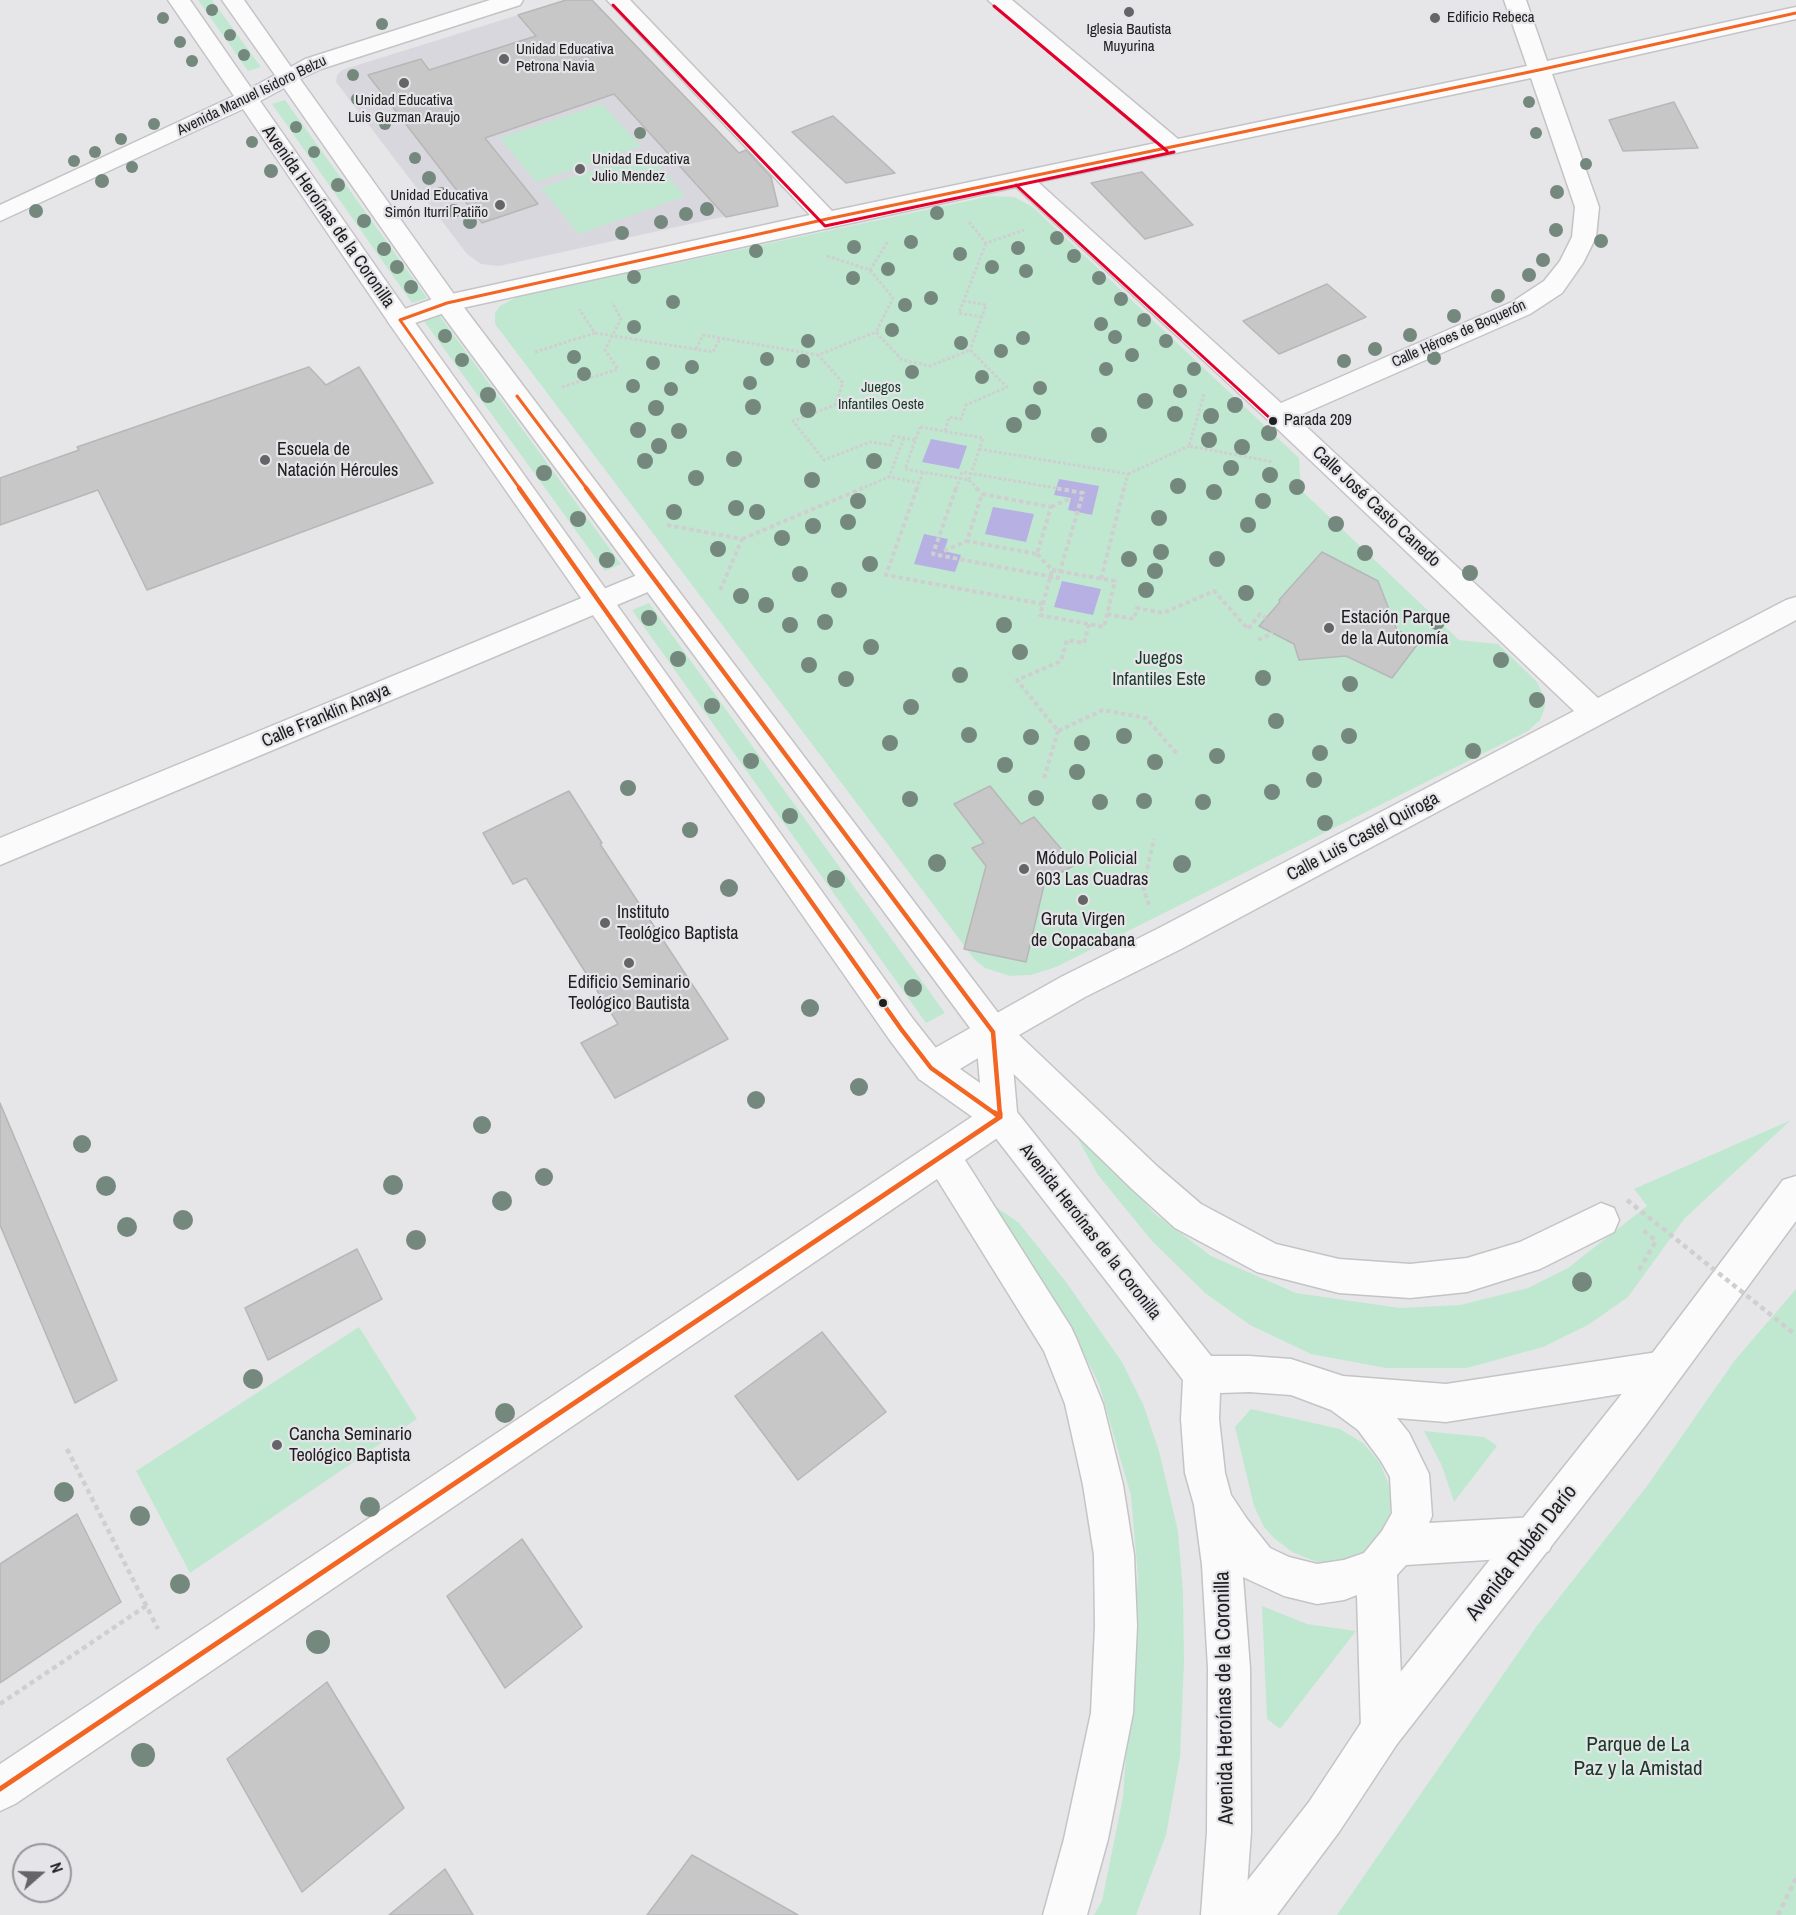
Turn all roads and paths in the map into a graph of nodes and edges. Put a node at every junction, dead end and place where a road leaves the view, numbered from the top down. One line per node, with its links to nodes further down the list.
1 (179, 0): 10 (main road, Avenida Heroínas de la Coronilla)
2 (233, 0): 9 (main road)
3 (512, 0): 9 (main road, Avenida Manuel Isidoro Belzu)
4 (618, 0): 15 (main road)
5 (999, 0): 11 (main road)
6 (1515, 0): 8 (main road, Calle Héroes de Boquerón)
7 (1796, 13): 8 (main road)
8 (1539, 70): 11 (main road); 37 (main road, Calle Héroes de Boquerón)
9 (288, 77): 10 (main road, Avenida Manuel Isidoro Belzu); 23 (main road)
10 (246, 98): 13 (main road, Avenida Manuel Isidoro Belzu); 26 (main road, Avenida Heroínas de la Coronilla)
11 (1172, 145): 12 (main road)
12 (1022, 179): 15 (main road); 37 (main road, Calle José Casto Canedo)
13 (0, 214)
14 (963, 216): 18 (path)
15 (827, 219): 23 (main road)
16 (1028, 228): 18 (path)
17 (888, 241): 20 (path)
18 (986, 243): 22 (path)
19 (820, 254): 20 (path)
20 (870, 270): 27 (path)
21 (609, 296): 29 (path)
22 (963, 302): 25 (path); 25 (path)
23 (447, 303): 26 (main road); 62 (main road)
24 (575, 303): 28 (path)
25 (982, 317): 32 (path)
26 (400, 320): 65 (main road, Avenida Heroínas de la Coronilla)
27 (876, 332): 32 (path); 34 (path)
28 (595, 333): 29 (path); 33 (path)
29 (612, 336): 31 (path); 35 (path)
30 (720, 338): 31 (path); 31 (path); 34 (path)
31 (696, 349)
32 (970, 350): 38 (path)
33 (535, 352)
34 (818, 354): 39 (path)
35 (562, 387)
36 (1204, 393): 41 (path)
37 (1278, 415): 73 (main road, Calle José Casto Canedo)
38 (945, 431): 40 (path); 42 (path)
39 (904, 438): 40 (path); 47 (path)
40 (915, 440): 44 (path)
41 (1189, 446): 43 (path); 46 (path)
42 (979, 449): 45 (path); 46 (path)
43 (1279, 463)
44 (923, 472): 48 (path); 50 (path)
45 (971, 473): 48 (path); 49 (path); 60 (path)
46 (1128, 474): 63 (path)
47 (889, 477): 50 (path); 55 (path)
48 (960, 478): 49 (path); 61 (path)
49 (969, 480): 51 (path)
50 (919, 483): 66 (path)
51 (982, 494): 53 (path); 56 (path)
52 (1071, 498): 53 (path)
53 (1051, 507): 58 (path)
54 (667, 525): 55 (path)
55 (742, 539): 64 (path)
56 (968, 541): 57 (path); 58 (path)
57 (944, 551)
58 (1037, 554): 59 (path)
59 (1052, 570): 60 (path); 61 (path)
60 (1060, 571): 61 (path); 63 (path)
61 (1050, 576): 66 (path)
62 (652, 579): 65 (main road, Calle Franklin Anaya); 80 (main road)
63 (1101, 579): 68 (path)
64 (719, 593)
65 (598, 601): 78 (main road, Calle Franklin Anaya); 81 (main road, Avenida Heroínas de la Coronilla)
66 (1043, 604): 70 (path)
67 (1796, 607): 73 (main road, Calle Luis Castel Quiroga)
68 (1107, 614): 69 (path); 70 (path)
69 (1266, 618)
70 (1089, 624): 74 (path)
71 (1273, 633): 72 (path)
72 (1258, 640)
73 (1596, 714): 80 (main road, Calle Luis Castel Quiroga)
74 (1058, 731): 75 (path); 76 (path)
75 (1177, 754)
76 (1044, 778)
77 (1154, 839): 79 (path)
78 (0, 852)
79 (1150, 912)
80 (993, 1032): 81 (main road, Calle Luis Castel Quiroga); 82 (main road); 85 (main road)
81 (931, 1068): 82 (main road, Avenida Heroínas de la Coronilla)
82 (1000, 1117): 83 (main road); 88 (main road, Avenida Heroínas de la Coronilla)
83 (942, 1156): 95 (main road); 100 (main road)
84 (1796, 1192): 87 (main road, Avenida Rubén Darío)
85 (1614, 1210): 86 (path, bridge)
86 (1796, 1335)
87 (1664, 1369): 89 (main road); 92 (main road, Avenida Rubén Darío)
88 (1202, 1375): 89 (main road); 91 (main road, Avenida Heroínas de la Coronilla)
89 (1343, 1395): 93 (main road)
90 (67, 1449): 94 (path)
91 (1214, 1505): 93 (main road); 101 (main road, Avenida Heroínas de la Coronilla)
92 (1535, 1537): 93 (main road); 97 (main road, Avenida Rubén Darío)
93 (1387, 1556): 97 (main road)
94 (146, 1606): 95 (path); 96 (path)
95 (177, 1670): 98 (main road)
96 (0, 1704)
97 (1382, 1729): 102 (main road, Avenida Rubén Darío)
98 (0, 1789)
99 (1796, 1878): 103 (path)
100 (1065, 1915)
101 (1224, 1915)
102 (1249, 1915)
103 (1778, 1915)

